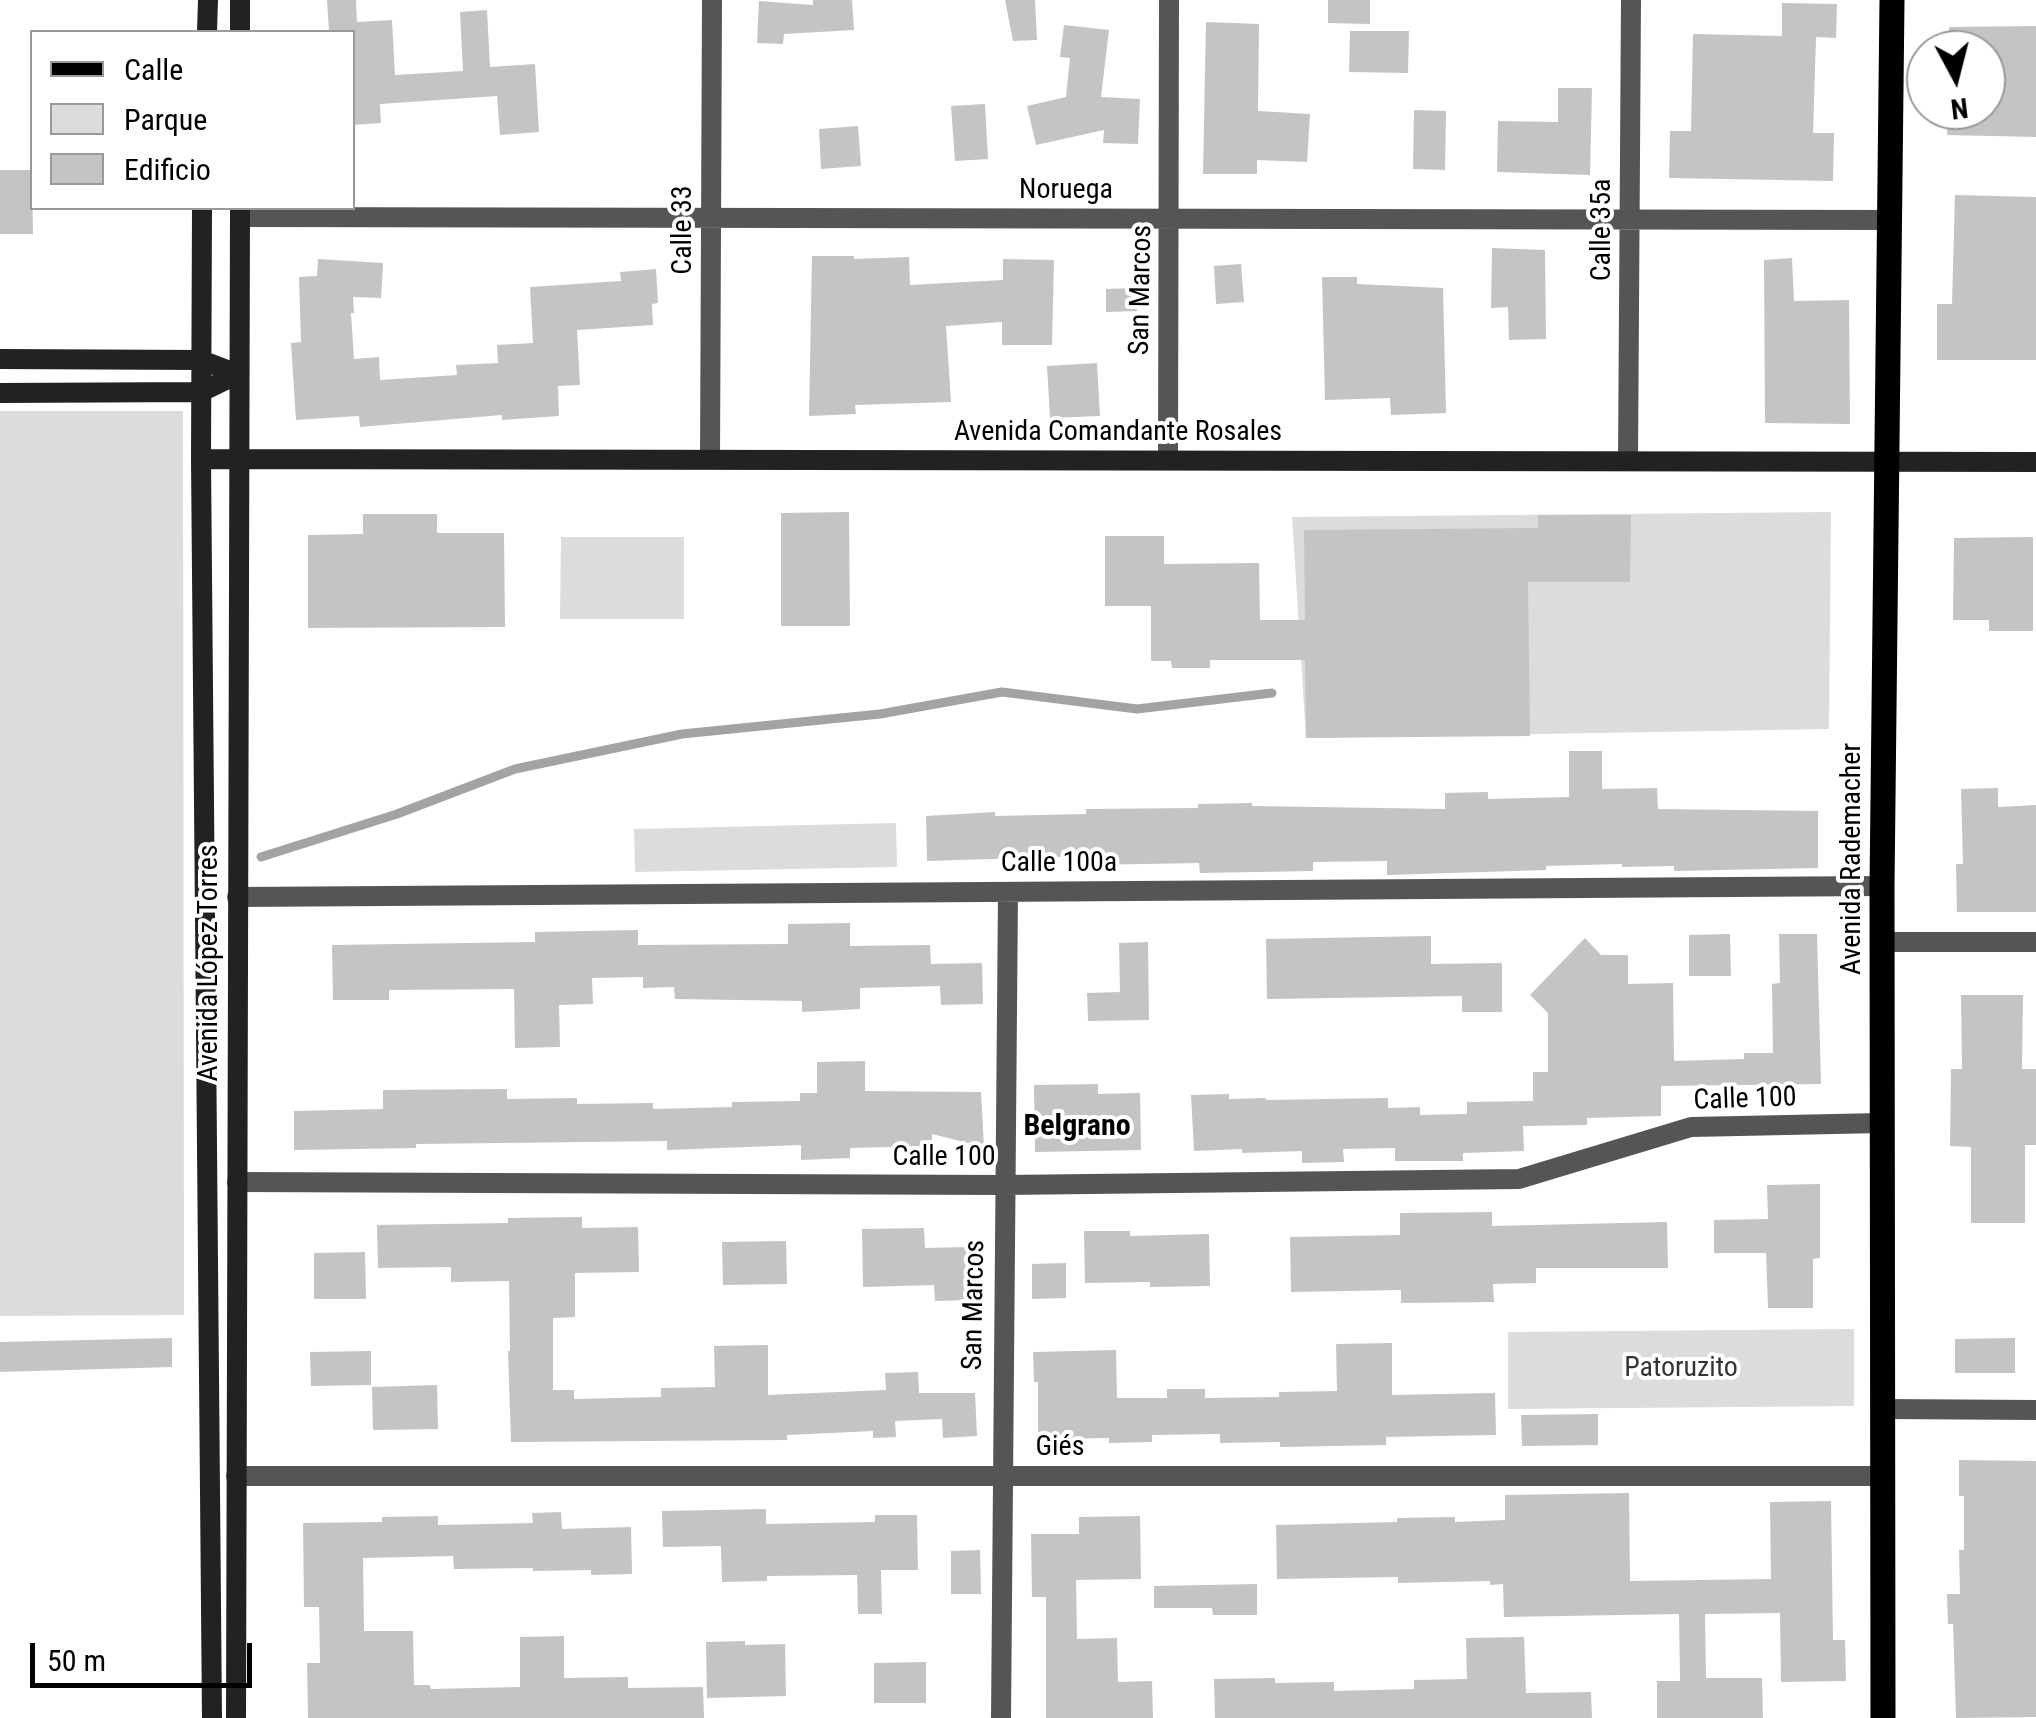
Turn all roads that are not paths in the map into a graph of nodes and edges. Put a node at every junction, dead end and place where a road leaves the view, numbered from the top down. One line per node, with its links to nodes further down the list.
1 (208, 0): 7 (main road)
2 (240, 0): 8 (main road)
3 (712, 0): 11 (street, Calle 33)
4 (1169, 0): 12 (street, San Marcos)
5 (1631, 0): 13 (street, Calle 35a)
6 (1892, 0): 14 (main road, Avenida Rademacher)
7 (208, 30)
8 (240, 30)
9 (202, 210): 16 (main road, Avenida López Torres)
10 (240, 212): 11 (street, Noruega); 17 (main road, Avenida López Torres)
11 (712, 218): 12 (street, Noruega); 22 (street, Calle 33)
12 (1170, 218): 13 (street, Noruega); 23 (street, San Marcos)
13 (1631, 220): 14 (street, Noruega); 24 (street, Calle 35a)
14 (1892, 220): 25 (main road, Avenida Rademacher)
15 (0, 359): 16 (main road)
16 (201, 360): 17 (main road); 18 (main road, Avenida López Torres)
17 (238, 374): 18 (main road); 20 (main road, Avenida López Torres)
18 (201, 392): 19 (main road); 21 (main road, Avenida López Torres)
19 (0, 394)
20 (238, 458): 21 (main road, Avenida Comandante Rosales); 22 (main road, Avenida Comandante Rosales); 29 (main road, Avenida López Torres)
21 (201, 459): 40 (main road, Avenida López Torres)
22 (710, 460): 23 (main road, Avenida Comandante Rosales)
23 (1168, 460): 24 (main road, Avenida Comandante Rosales)
24 (1628, 461): 25 (main road, Avenida Comandante Rosales)
25 (1888, 462): 26 (main road, Avenida Comandante Rosales); 27 (main road, Avenida Rademacher)
26 (2036, 462)
27 (1882, 886): 28 (street, Calle 100a); 30 (main road, Avenida Rademacher)
28 (1008, 892): 29 (street, Calle 100a); 34 (street, San Marcos)
29 (238, 897): 33 (main road, Avenida López Torres)
30 (1882, 942): 31 (street); 32 (main road, Avenida Rademacher)
31 (2036, 942)
32 (1882, 1123): 34 (street, Calle 100); 35 (main road, Avenida Rademacher)
33 (237, 1182): 34 (street, Calle 100); 37 (main road, Avenida López Torres)
34 (1004, 1185): 38 (street, San Marcos)
35 (1882, 1410): 36 (street); 39 (main road, Avenida Rademacher)
36 (2036, 1410)
37 (236, 1476): 38 (street, Giés); 41 (main road, Avenida López Torres)
38 (1001, 1476): 39 (street, Giés); 42 (street, San Marcos)
39 (1883, 1476): 43 (main road, Avenida Rademacher)
40 (212, 1718)
41 (236, 1718)
42 (1000, 1718)
43 (1882, 1718)

